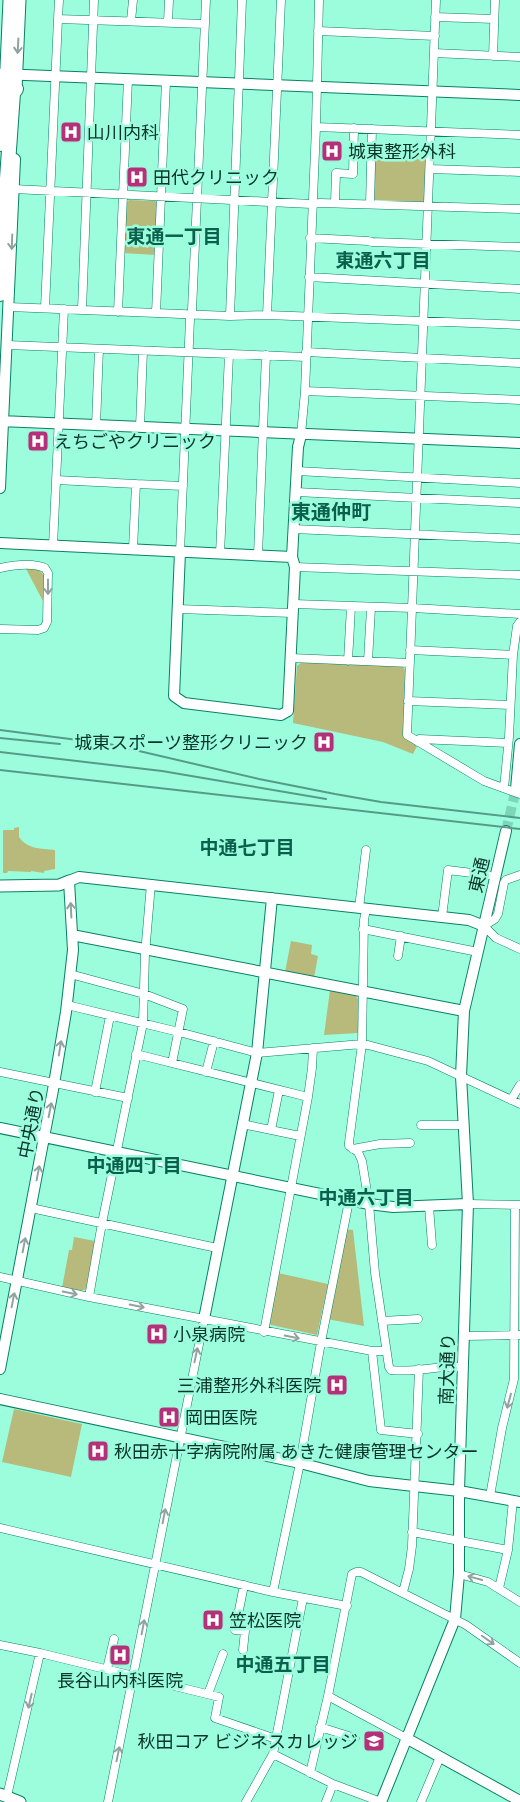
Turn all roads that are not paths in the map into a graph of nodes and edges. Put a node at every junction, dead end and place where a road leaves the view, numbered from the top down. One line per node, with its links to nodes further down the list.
1 (9, 0): 25 (main road)
2 (20, 0): 25 (main road, one-way to 25)
3 (58, 0): 14 (street)
4 (94, 0): 16 (street)
5 (132, 0): 17 (street)
6 (170, 0): 18 (street)
7 (206, 0): 19 (street)
8 (242, 0): 31 (street)
9 (281, 0): 32 (street)
10 (319, 0): 20 (street)
11 (436, 0): 13 (street)
12 (495, 0): 15 (street)
13 (435, 17): 15 (street); 21 (street)
14 (58, 19): 16 (street); 26 (street)
15 (494, 19): 23 (street)
16 (94, 20): 17 (street); 27 (street)
17 (131, 21): 18 (street)
18 (168, 22): 19 (street)
19 (205, 24): 30 (street)
20 (318, 31): 21 (street); 33 (street)
21 (435, 36): 22 (street)
22 (434, 53): 23 (street); 35 (street)
23 (493, 56): 24 (street)
24 (520, 57)
25 (8, 74): 26 (street); 34 (main road); 37 (main road)
26 (55, 76): 27 (street); 48 (street)
27 (91, 77): 28 (street); 49 (street)
28 (128, 79): 29 (street); 50 (street)
29 (166, 81): 30 (street); 51 (street)
30 (203, 82): 31 (street); 52 (street)
31 (239, 83): 32 (street); 53 (street)
32 (277, 85): 33 (street); 54 (street)
33 (317, 87): 35 (street); 38 (street)
34 (16, 89): 44 (highway); 47 (street)
35 (432, 91): 36 (street); 41 (street)
36 (520, 95)
37 (4, 112): 43 (street); 44 (highway)
38 (316, 126): 39 (street); 56 (street)
39 (354, 128): 40 (street); 55 (street)
40 (372, 129): 41 (street); 57 (street)
41 (430, 132): 42 (street); 45 (street)
42 (520, 135)
43 (0, 146)
44 (8, 162): 66 (highway)
45 (430, 169): 46 (street); 58 (street)
46 (520, 172)
47 (14, 189): 48 (street); 67 (street, one-way to 67)
48 (50, 191): 49 (street); 68 (street)
49 (87, 193): 50 (street); 70 (street)
50 (123, 195): 51 (street); 71 (street)
51 (160, 196): 52 (street); 72 (street)
52 (197, 198): 53 (street); 73 (street)
53 (234, 200): 54 (street); 75 (street)
54 (272, 202): 56 (street); 74 (street)
55 (335, 203): 56 (street); 57 (street)
56 (312, 204): 60 (street)
57 (370, 204): 58 (street)
58 (428, 205): 59 (street); 61 (street)
59 (520, 209)
60 (310, 238): 61 (street); 63 (street)
61 (427, 244): 62 (street); 64 (street)
62 (520, 247)
63 (309, 277): 64 (street); 76 (street)
64 (424, 284): 65 (street); 77 (street)
65 (520, 289)
66 (0, 294)
67 (9, 307): 68 (street); 79 (street)
68 (45, 308): 69 (street)
69 (64, 309): 70 (street); 80 (street)
70 (82, 310): 71 (street)
71 (118, 312): 72 (street)
72 (156, 313): 73 (street)
73 (192, 315): 75 (street); 83 (street)
74 (267, 315): 75 (street); 76 (street)
75 (230, 316)
76 (308, 316): 77 (street); 86 (street)
77 (422, 322): 78 (street); 87 (street)
78 (520, 325)
79 (7, 345): 80 (street); 92 (street)
80 (62, 347): 81 (street); 93 (street)
81 (99, 349): 82 (street); 94 (street)
82 (143, 351): 83 (street); 95 (street)
83 (189, 353): 84 (street); 96 (street)
84 (229, 355): 85 (street); 97 (street)
85 (266, 355): 86 (street); 98 (street)
86 (306, 355): 87 (street); 89 (street)
87 (421, 358): 88 (street); 90 (street)
88 (520, 362)
89 (304, 391): 90 (street); 99 (street)
90 (420, 396): 91 (street); 100 (street)
91 (520, 400)
92 (1, 421): 93 (street); 108 (street)
93 (58, 424): 94 (street); 104 (street)
94 (96, 425): 95 (street)
95 (140, 427): 96 (street)
96 (186, 429): 97 (street); 107 (street)
97 (226, 430): 98 (street); 119 (street)
98 (263, 432): 99 (street); 120 (street)
99 (301, 435): 100 (street); 102 (street)
100 (418, 438): 101 (street); 103 (street)
101 (520, 443)
102 (297, 471): 103 (street); 109 (street)
103 (417, 478): 105 (street); 110 (street)
104 (56, 480): 106 (street); 116 (street)
105 (520, 483)
106 (136, 484): 107 (street); 117 (street)
107 (184, 486): 118 (street)
108 (0, 488)
109 (296, 492): 110 (street); 112 (street)
110 (416, 498): 111 (street); 113 (street)
111 (520, 504)
112 (293, 528): 113 (street); 121 (street)
113 (415, 534): 114 (street); 123 (street)
114 (520, 539)
115 (0, 543): 116 (street)
116 (53, 546): 117 (street)
117 (133, 550): 118 (street)
118 (180, 552): 119 (street); 128 (street)
119 (220, 554): 120 (street)
120 (258, 555): 121 (street)
121 (294, 562): 123 (street); 129 (street)
122 (0, 568): 132 (street, one-way to 132)
123 (413, 571): 124 (street); 127 (street)
124 (520, 575)
125 (351, 607): 126 (street); 129 (street); 136 (street)
126 (371, 608): 127 (street); 137 (street)
127 (412, 608): 130 (street); 133 (street)
128 (178, 609): 129 (street); 135 (street)
129 (293, 609): 135 (street)
130 (520, 614)
131 (520, 622): 134 (street)
132 (0, 629)
133 (410, 650): 134 (street); 138 (street)
134 (513, 655): 140 (street)
135 (291, 658): 136 (street)
136 (348, 661): 137 (street)
137 (368, 661): 138 (street)
138 (410, 663): 139 (street)
139 (408, 701): 140 (street); 141 (street)
140 (510, 705): 142 (street)
141 (418, 742): 142 (street); 144 (street)
142 (508, 743): 144 (street)
143 (520, 744): 145 (street)
144 (504, 788): 145 (street)
145 (518, 792)
146 (506, 831): 156 (street, 東通)
147 (366, 850): 154 (street)
148 (488, 875): 155 (street)
149 (520, 875): 156 (street)
150 (69, 881): 151 (street); 152 (main road); 158 (street, 中央通り, one-way to 150)
151 (151, 884): 153 (street); 160 (street)
152 (0, 886)
153 (272, 898): 154 (street); 164 (street)
154 (363, 908): 155 (street); 157 (street)
155 (442, 917): 156 (street)
156 (484, 926): 161 (street); 162 (street, 南大通り)
157 (363, 929): 159 (street); 166 (street)
158 (72, 934): 160 (street); 165 (street, 中央通り)
159 (401, 936): 162 (street); 163 (street)
160 (146, 948): 164 (street); 167 (street)
161 (520, 948)
162 (478, 952): 169 (street, 南大通り)
163 (398, 956)
164 (264, 972): 166 (street); 176 (street)
165 (70, 974): 167 (street); 168 (street, 中央通り)
166 (361, 991): 169 (street); 174 (street)
167 (144, 994): 171 (street); 172 (street)
168 (67, 1005): 170 (street); 182 (street, 中央通り, one-way to 168)
169 (464, 1011): 181 (street, 南大通り)
170 (110, 1016): 171 (street); 186 (street)
171 (143, 1023): 172 (street); 177 (street)
172 (179, 1032): 173 (street); 178 (street)
173 (214, 1041): 176 (street); 180 (street)
174 (362, 1044): 175 (street); 181 (street); 199 (street)
175 (312, 1048): 176 (street); 187 (street)
176 (257, 1053): 183 (street)
177 (136, 1054): 178 (street); 188 (street)
178 (172, 1064): 180 (street)
179 (0, 1072): 182 (street)
180 (206, 1072): 183 (street)
181 (461, 1076): 189 (street); 193 (street, 南大通り)
182 (55, 1084): 186 (street); 197 (street, 中央通り, one-way to 182)
183 (251, 1084): 185 (street); 191 (street)
184 (520, 1085): 189 (street)
185 (279, 1090): 187 (street); 195 (street)
186 (95, 1092): 188 (street)
187 (308, 1097): 196 (street)
188 (128, 1098): 200 (street)
189 (511, 1100): 190 (street)
190 (520, 1104)
191 (242, 1124): 195 (street); 201 (street)
192 (421, 1125): 193 (street)
193 (464, 1125): 205 (street, 南大通り)
194 (0, 1128): 197 (street)
195 (271, 1130): 196 (street)
196 (300, 1136): 202 (street)
197 (44, 1137): 200 (street); 208 (street, 中央通り, one-way to 197)
198 (410, 1143): 199 (street)
199 (353, 1149): 204 (street)
200 (117, 1152): 201 (street); 209 (street)
201 (231, 1175): 202 (street); 211 (street)
202 (290, 1188): 203 (street); 218 (street)
203 (349, 1201): 204 (street); 222 (street)
204 (369, 1204): 207 (street); 217 (street)
205 (468, 1204): 206 (street); 207 (street); 220 (street, 南大通り)
206 (517, 1205): 221 (street)
207 (428, 1206): 210 (street)
208 (30, 1208): 209 (street); 213 (street, 中央通り, one-way to 208)
209 (102, 1222): 211 (street); 214 (street)
210 (432, 1245)
211 (217, 1248): 215 (street)
212 (0, 1277): 213 (street)
213 (17, 1281): 214 (street, one-way to 214); 219 (street, 中央通り, one-way to 213)
214 (89, 1297): 215 (street, one-way to 215)
215 (204, 1318): 218 (street); 230 (street, one-way to 215)
216 (418, 1318): 217 (street)
217 (382, 1321): 224 (street)
218 (264, 1332): 222 (street, one-way to 222)
219 (3, 1334): 226 (street, 中央通り)
220 (464, 1336): 221 (street); 225 (street, 南大通り)
221 (518, 1336): 234 (street, one-way to 234)
222 (321, 1342): 223 (street); 231 (street)
223 (372, 1351): 224 (street); 229 (street)
224 (386, 1352): 227 (street)
225 (464, 1367): 227 (street); 233 (street, 南大通り)
226 (0, 1369)
227 (419, 1369): 229 (street)
228 (0, 1399): 230 (street)
229 (418, 1434): 232 (street)
230 (179, 1437): 231 (street); 240 (street, one-way to 230)
231 (300, 1464): 232 (street); 244 (street)
232 (416, 1487): 233 (street); 237 (street)
233 (459, 1491): 234 (street); 238 (street, 南大通り)
234 (490, 1496): 235 (street)
235 (516, 1501): 239 (street)
236 (0, 1528): 240 (street)
237 (412, 1532): 238 (street); 245 (street)
238 (459, 1540): 239 (street); 241 (street, 南大通り)
239 (508, 1550): 243 (street)
240 (155, 1564): 242 (street); 257 (street, one-way to 240)
241 (459, 1574): 243 (street, one-way to 241); 249 (street, 南大通り)
242 (244, 1585): 244 (street); 252 (street)
243 (499, 1588): 247 (street)
244 (273, 1592): 246 (street)
245 (403, 1592): 248 (street); 249 (street)
246 (303, 1598): 248 (street); 263 (street)
247 (520, 1602)
248 (346, 1606): 259 (street)
249 (455, 1620): 255 (street, one-way to 255); 262 (street, 南大通り)
250 (114, 1638): 256 (street)
251 (0, 1645): 253 (street)
252 (243, 1650)
253 (40, 1653): 256 (street); 268 (street, one-way to 268)
254 (223, 1654): 258 (street)
255 (520, 1663)
256 (107, 1669): 257 (street)
257 (133, 1675): 258 (street); 271 (street, one-way to 257)
258 (208, 1694): 263 (street)
259 (328, 1696): 260 (street); 262 (street)
260 (320, 1727): 261 (street); 266 (street)
261 (355, 1738)
262 (406, 1738): 265 (street); 274 (street, 南大通り)
263 (276, 1739): 264 (street)
264 (273, 1754): 266 (street); 272 (street)
265 (440, 1757): 269 (street); 275 (street)
266 (310, 1773): 267 (street)
267 (333, 1784): 273 (street); 274 (street)
268 (3, 1795): 270 (main road)
269 (520, 1801)
270 (20, 1802)
271 (108, 1802)
272 (246, 1802)
273 (326, 1802)
274 (381, 1802)
275 (422, 1802)

